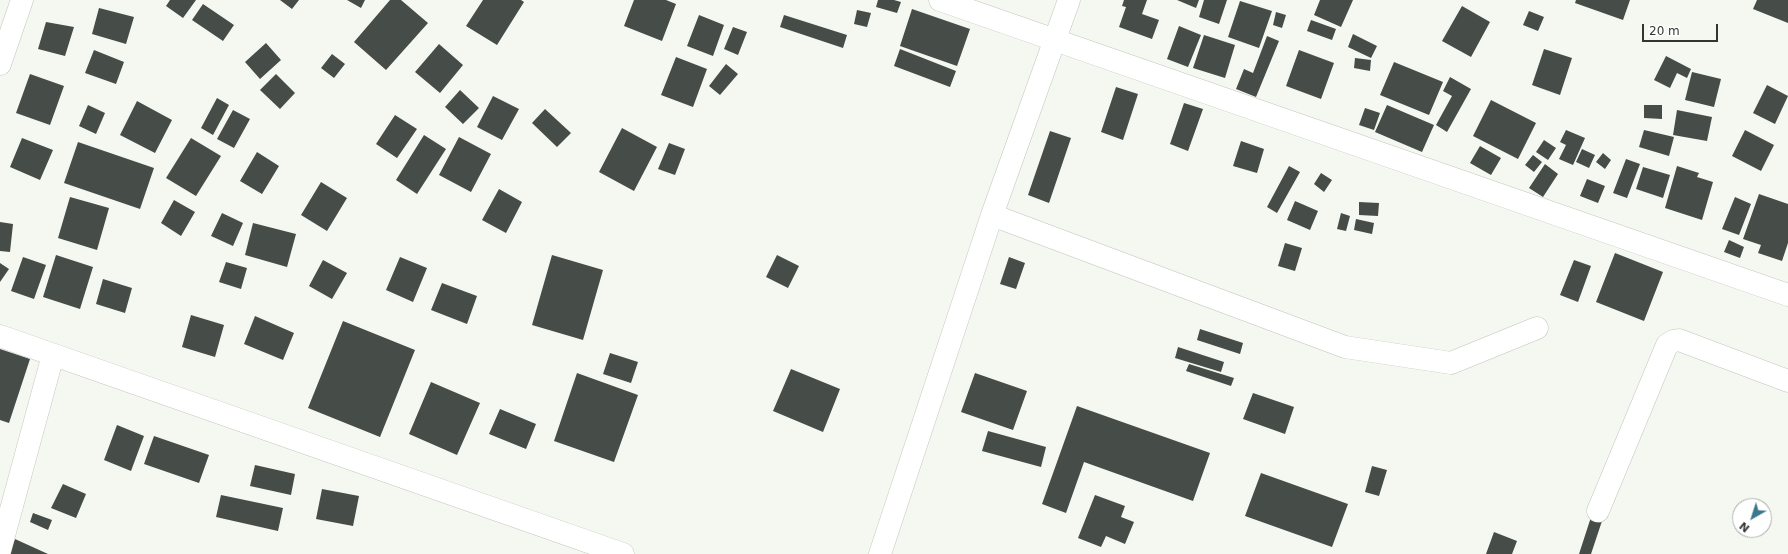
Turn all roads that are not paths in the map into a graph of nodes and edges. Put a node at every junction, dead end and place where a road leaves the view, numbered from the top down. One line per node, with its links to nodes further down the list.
1 (22, 0): 5 (street)
2 (940, 0): 4 (street)
3 (1069, 0): 4 (street)
4 (1055, 41): 6 (street); 7 (street)
5 (0, 64)
6 (992, 216): 8 (street); 15 (street)
7 (1788, 295)
8 (1537, 328)
9 (0, 336): 10 (street)
10 (53, 354): 13 (street); 14 (street)
11 (1788, 382): 12 (street)
12 (1598, 511)
13 (0, 550)
14 (623, 554)
15 (880, 554)

